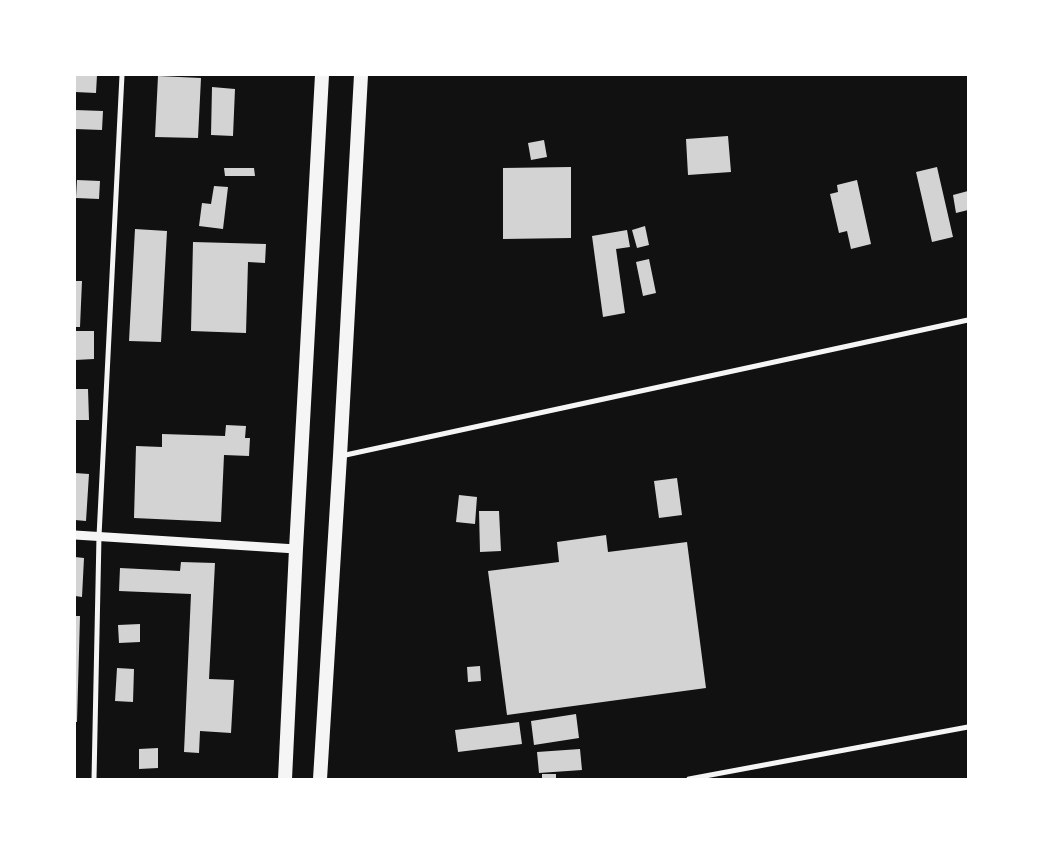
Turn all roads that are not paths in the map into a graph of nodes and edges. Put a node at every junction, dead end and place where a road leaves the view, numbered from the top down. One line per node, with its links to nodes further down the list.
1 (122, 75): 7 (street)
2 (322, 75): 8 (highway)
3 (362, 75): 5 (highway)
4 (968, 320): 5 (street)
5 (340, 456): 12 (highway)
6 (75, 536): 7 (street)
7 (99, 536): 8 (street); 10 (street)
8 (296, 549): 11 (highway)
9 (968, 727): 13 (street)
10 (94, 779)
11 (285, 779)
12 (320, 779)
13 (689, 779)

